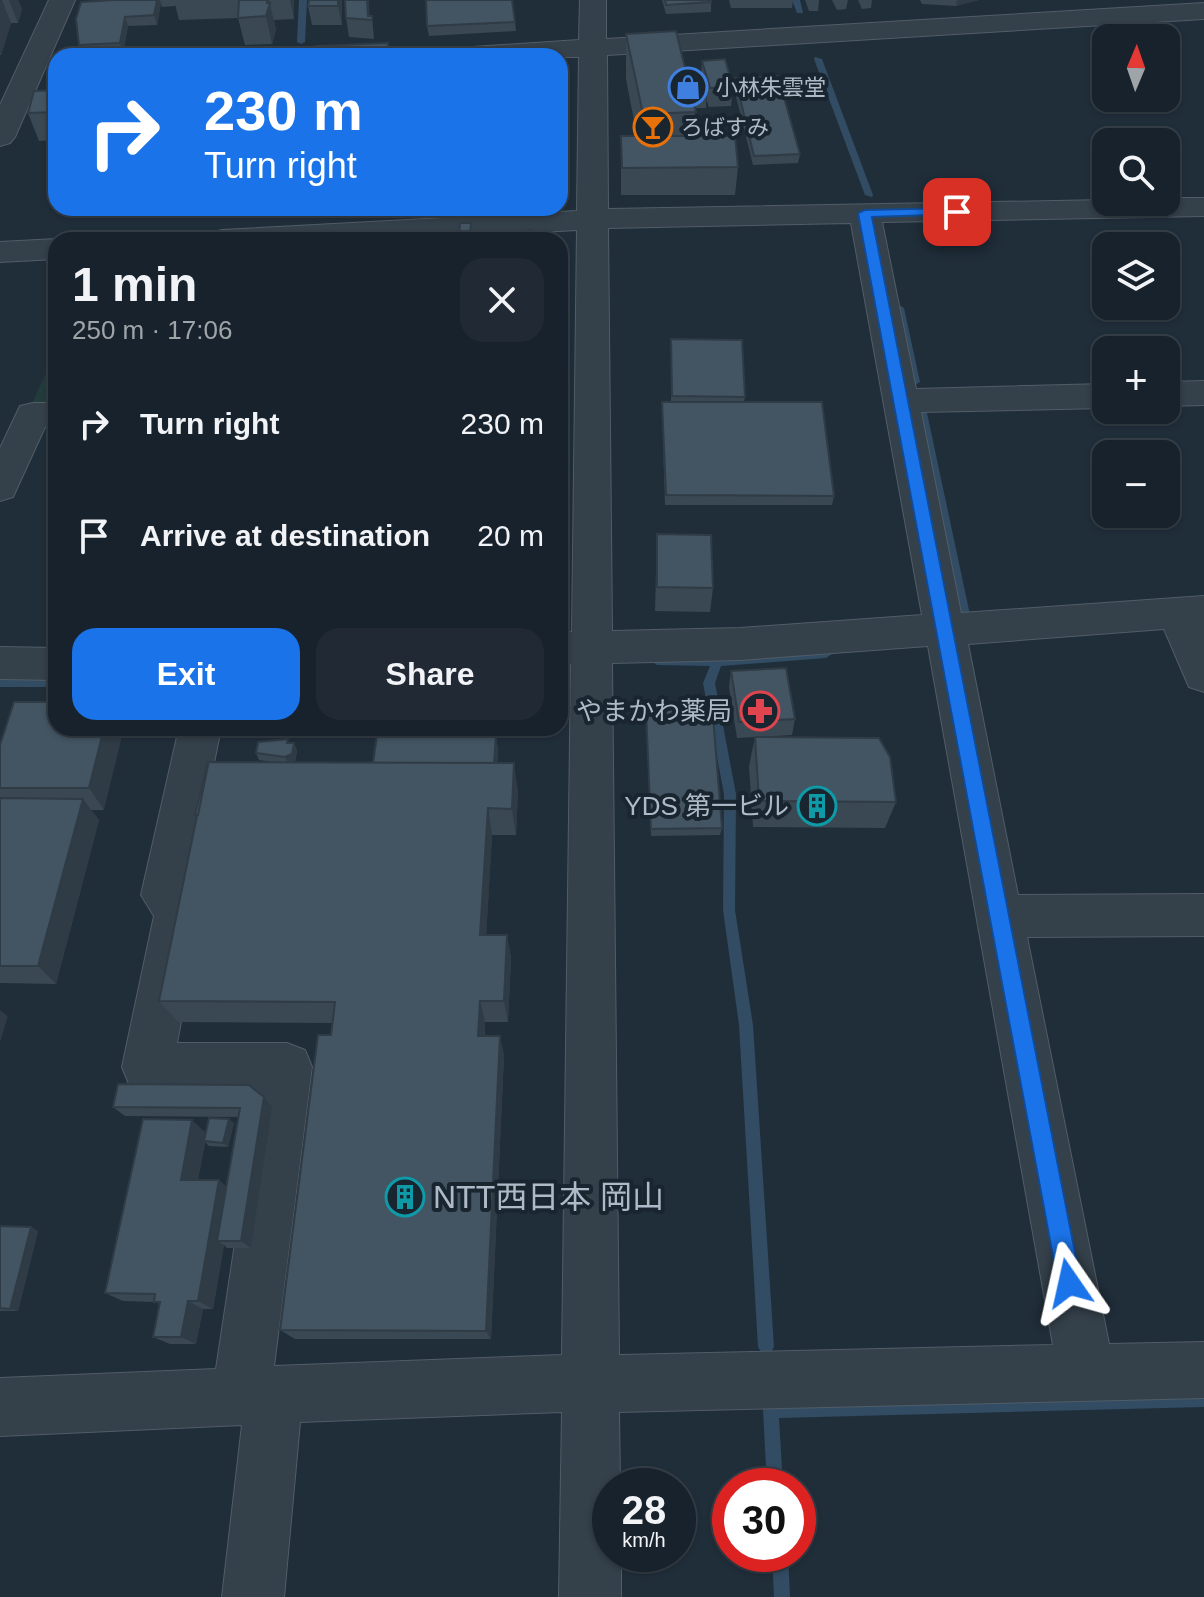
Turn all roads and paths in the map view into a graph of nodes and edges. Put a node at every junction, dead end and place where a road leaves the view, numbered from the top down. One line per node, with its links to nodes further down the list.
1 (62, 0): 7 (street)
2 (593, 0): 4 (street)
3 (1204, 11): 4 (street)
4 (594, 48): 5 (street); 11 (street)
5 (568, 50)
6 (48, 79): 7 (street)
7 (12, 81): 8 (street)
8 (0, 137)
9 (1204, 207): 10 (street)
10 (865, 213): 11 (street); 17 (street)
11 (591, 219): 12 (street); 23 (street)
12 (401, 232)
13 (48, 249): 14 (street)
14 (0, 252)
15 (1187, 394): 19 (street)
16 (1092, 396): 17 (street)
17 (899, 401): 22 (street)
18 (48, 415): 20 (street)
19 (1204, 426)
20 (0, 488)
21 (1188, 620): 22 (street); 26 (street)
22 (954, 634): 23 (street); 29 (street)
23 (576, 647): 32 (street)
24 (0, 663): 25 (street)
25 (48, 664)
26 (1204, 675)
27 (198, 736): 33 (street)
28 (1204, 915): 29 (street)
29 (998, 916): 31 (street)
30 (1204, 1370): 31 (street)
31 (1087, 1375): 32 (street)
32 (591, 1384): 33 (street); 36 (street)
33 (257, 1395): 34 (street); 35 (street)
34 (0, 1407)
35 (253, 1597)
36 (590, 1597)

